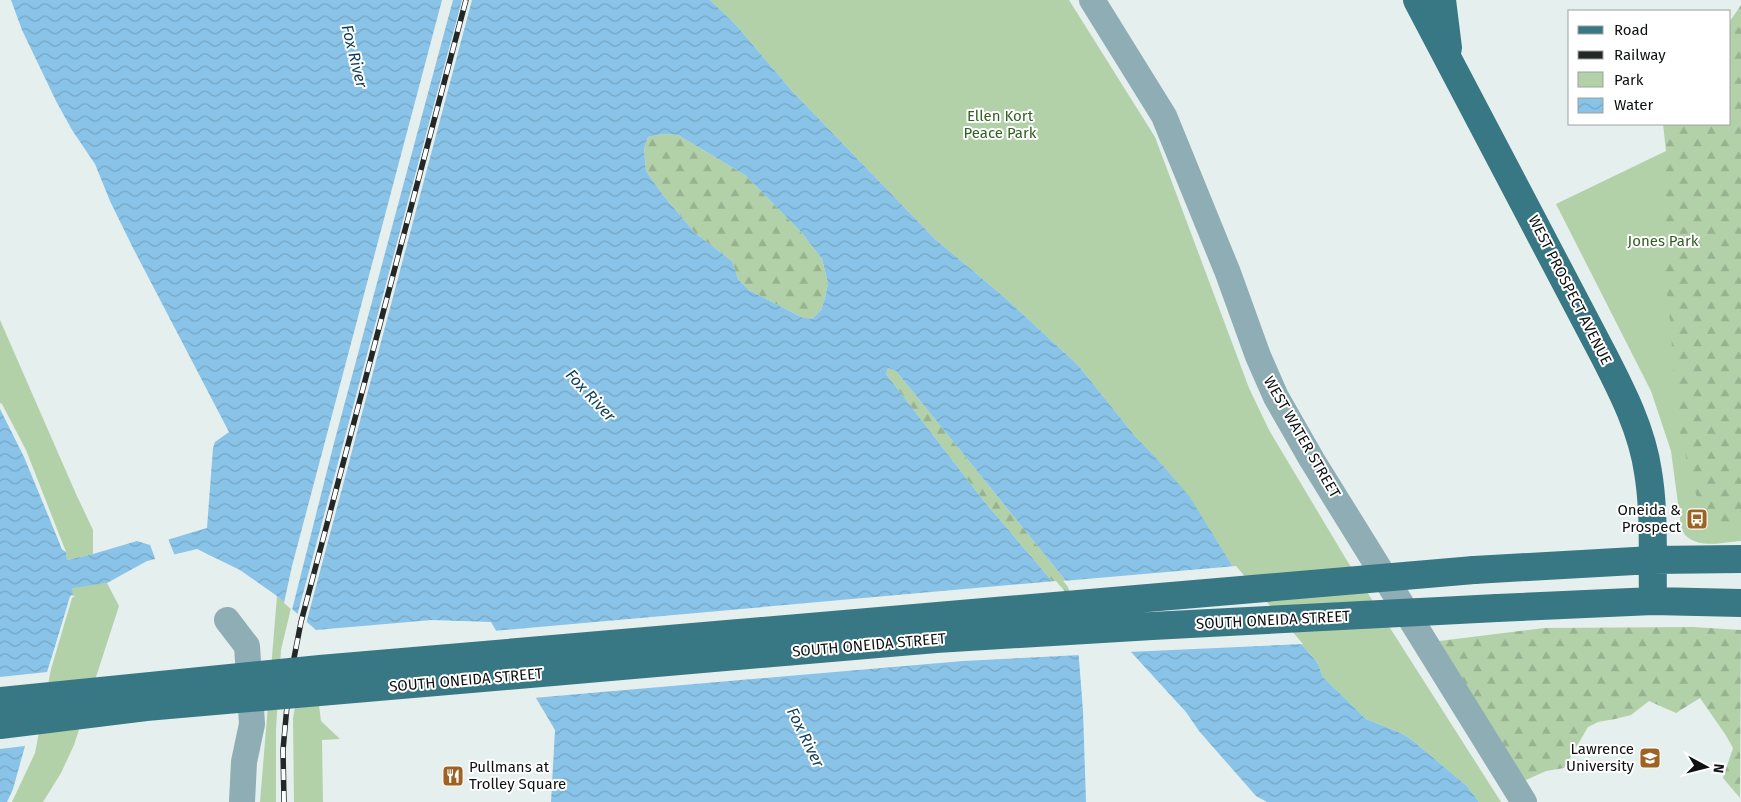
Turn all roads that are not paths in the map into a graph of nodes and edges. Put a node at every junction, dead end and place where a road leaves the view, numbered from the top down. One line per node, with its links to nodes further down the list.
1 (1092, 0): 13 (street, WEST WATER STREET)
2 (1417, 0): 4 (main road, WEST PROSPECT AVENUE)
3 (1442, 0): 4 (main road)
4 (1449, 59): 6 (main road, WEST PROSPECT AVENUE)
5 (1741, 559): 6 (main road, SOUTH ONEIDA STREET)
6 (1652, 560): 7 (main road, WEST PROSPECT AVENUE); 10 (main road, SOUTH ONEIDA STREET, bridge)
7 (1653, 602): 8 (main road, SOUTH ONEIDA STREET); 11 (main road, SOUTH ONEIDA STREET, bridge)
8 (1741, 603)
9 (227, 620): 12 (street)
10 (0, 701)
11 (0, 725)
12 (242, 802)
13 (1524, 802)

